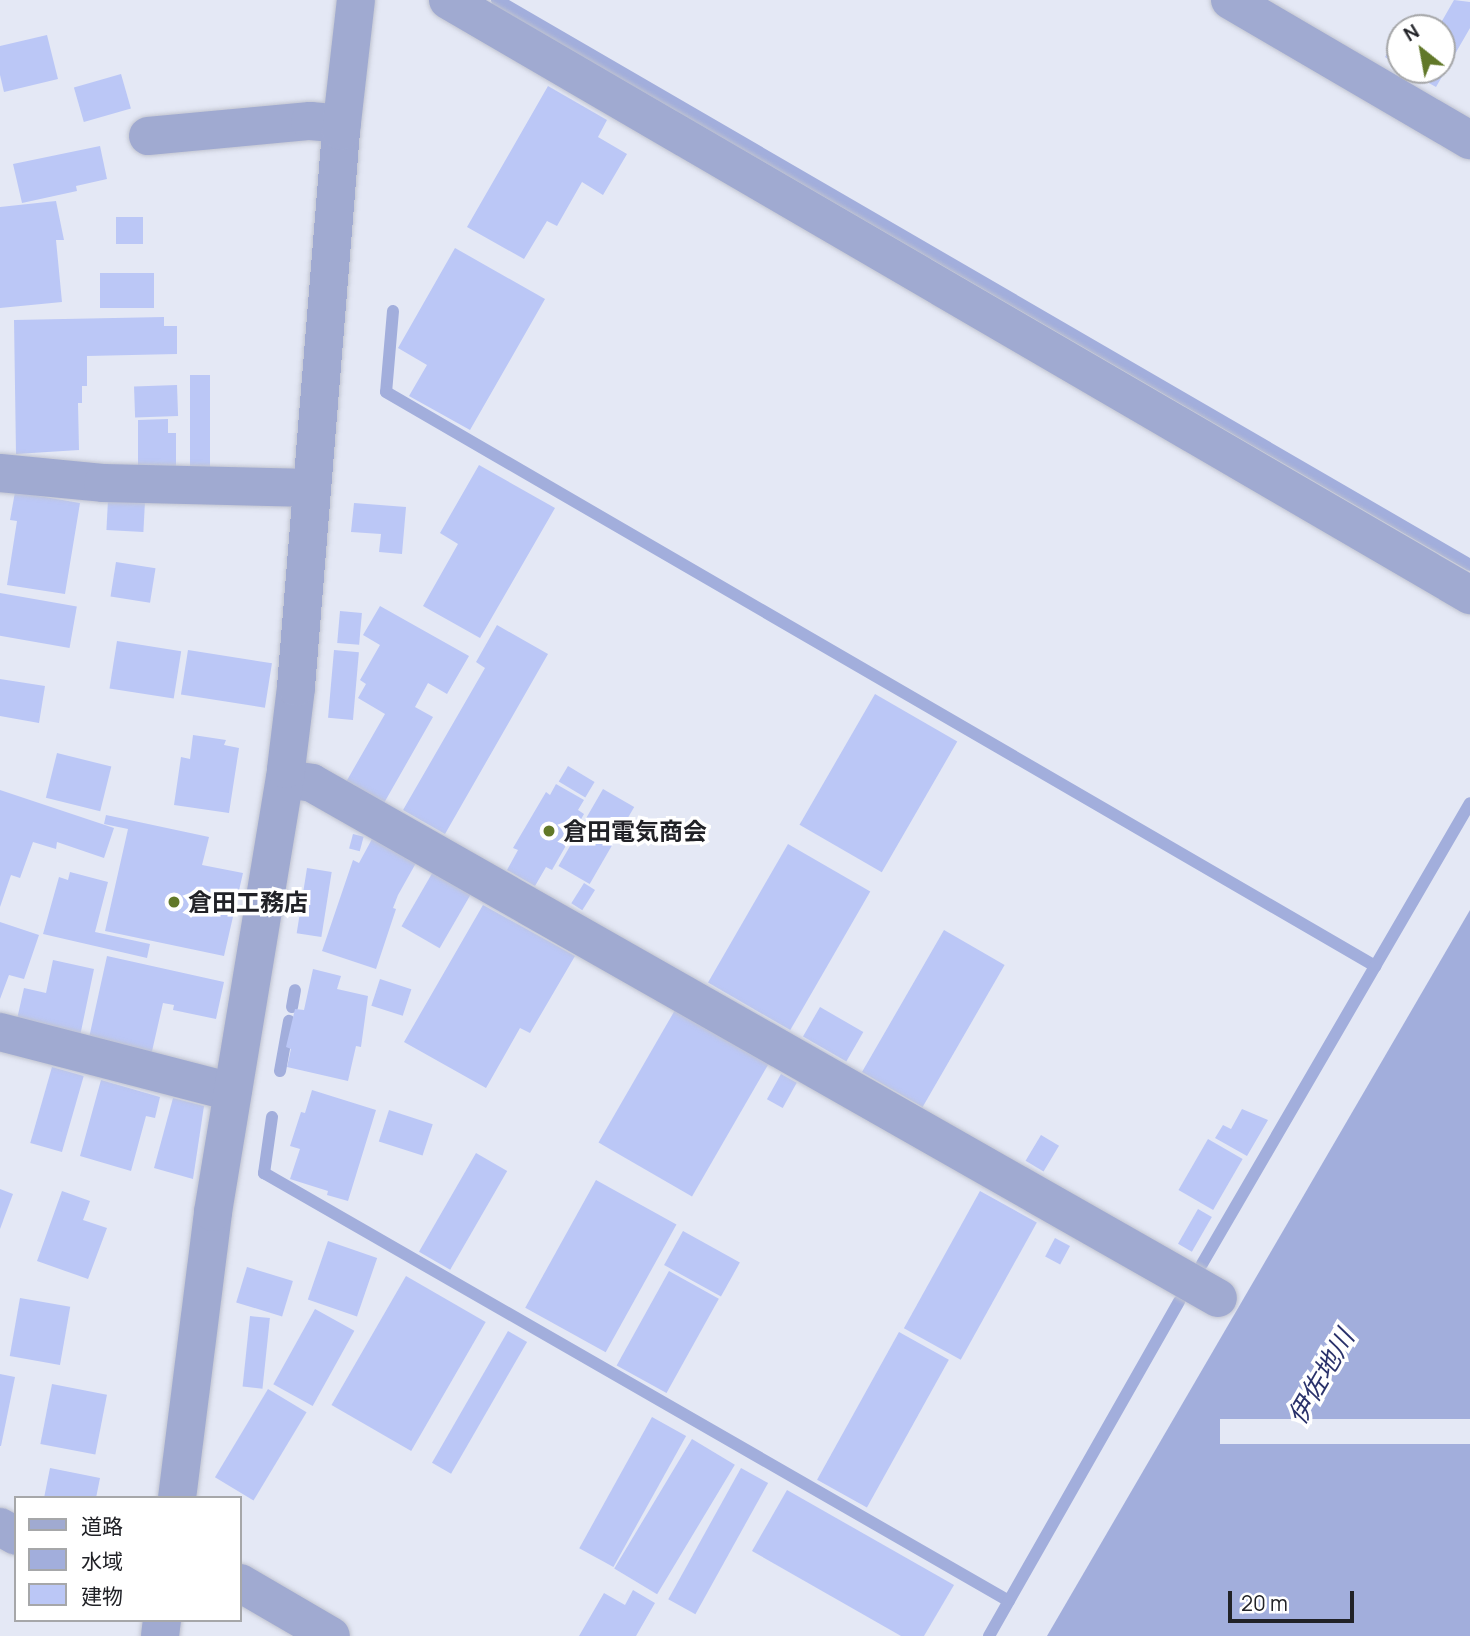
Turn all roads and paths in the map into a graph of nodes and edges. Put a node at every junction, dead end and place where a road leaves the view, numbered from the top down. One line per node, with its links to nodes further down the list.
1 (356, 0): 4 (street)
2 (448, 0): 9 (street)
3 (1230, 0): 6 (street)
4 (342, 124): 5 (street); 8 (street)
5 (148, 136)
6 (1470, 139)
7 (0, 473): 8 (street)
8 (311, 488): 10 (street)
9 (1470, 595)
10 (285, 779): 12 (street); 13 (street)
11 (0, 1032): 12 (street)
12 (232, 1092): 14 (street)
13 (1217, 1298)
14 (177, 1496)
15 (242, 1584): 16 (street)
16 (331, 1636)

